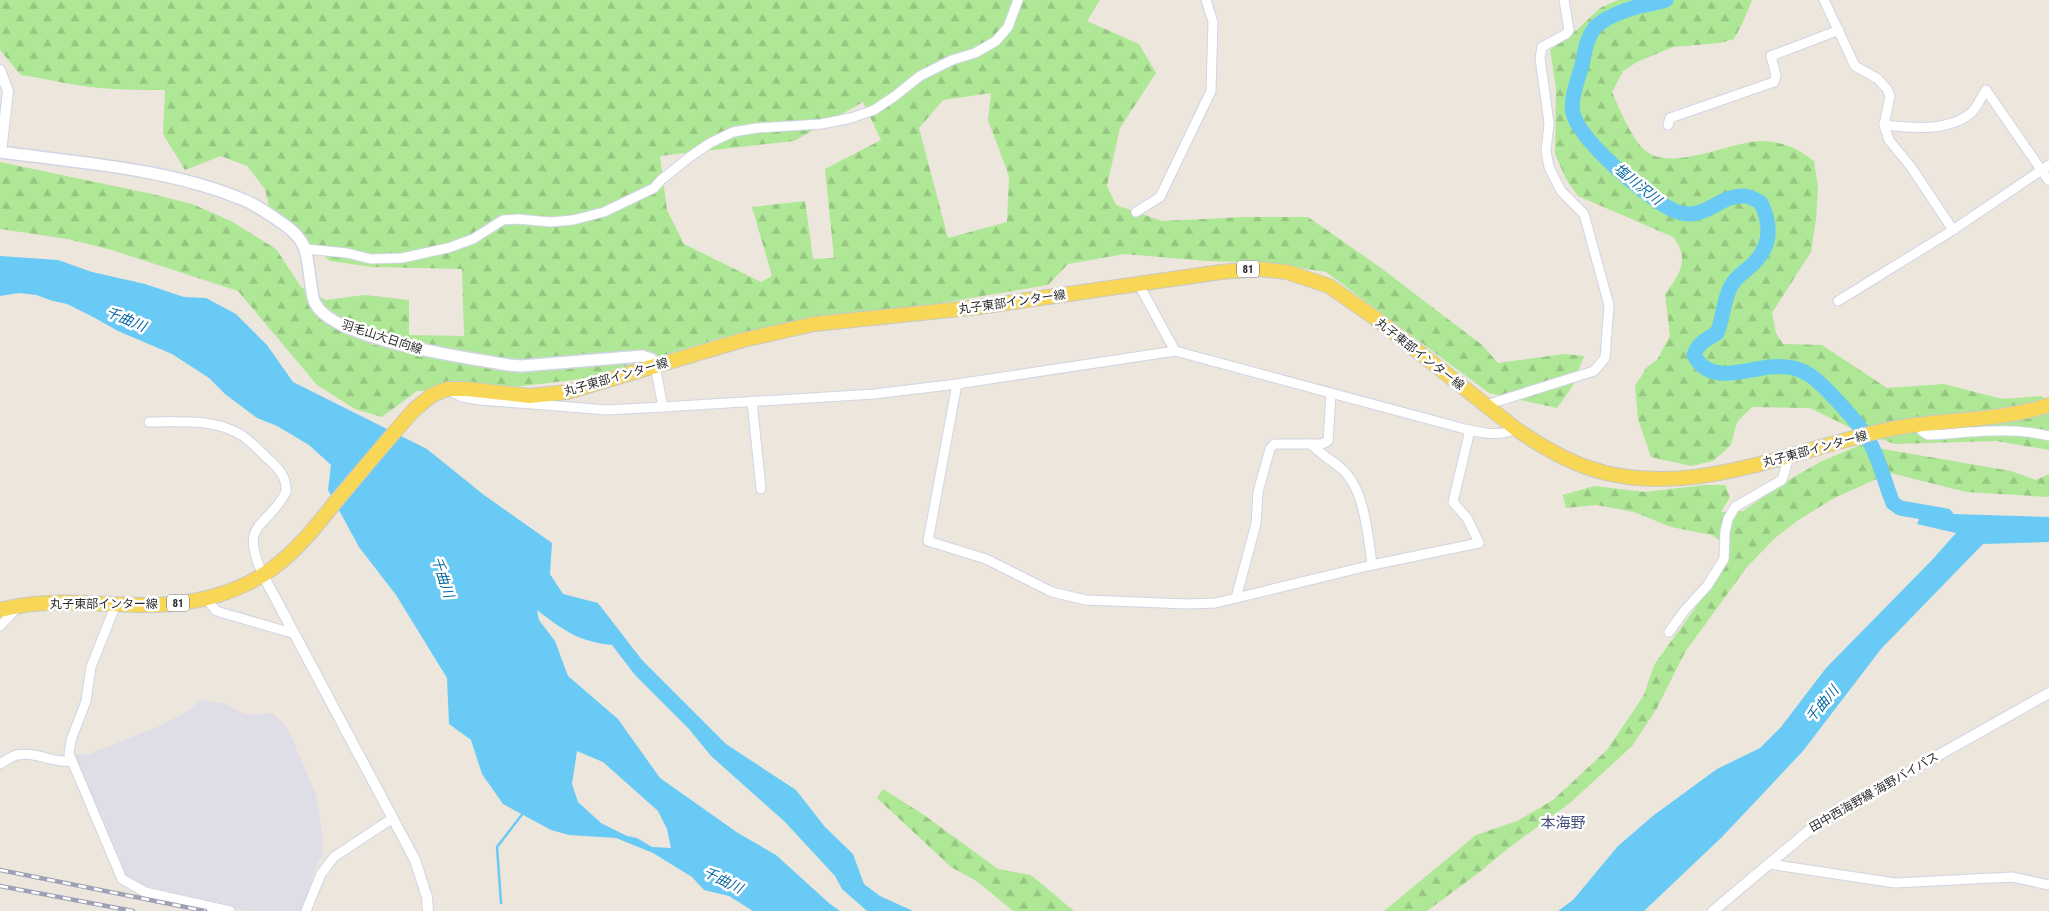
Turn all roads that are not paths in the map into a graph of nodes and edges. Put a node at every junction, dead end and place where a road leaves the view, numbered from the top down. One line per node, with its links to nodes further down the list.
1 (1018, 0): 14 (street)
2 (1206, 0): 12 (street)
3 (1564, 0): 24 (street)
4 (1824, 0): 5 (street)
5 (1839, 30): 7 (street); 8 (street)
6 (0, 70): 9 (street)
7 (1668, 125)
8 (1884, 125): 10 (street); 13 (street)
9 (1, 152): 14 (main road, 羽毛山大日向線)
10 (2045, 167): 11 (street); 13 (street)
11 (2049, 181)
12 (1136, 212)
13 (1953, 230): 16 (street)
14 (306, 249): 18 (main road, 羽毛山大日向線)
15 (1138, 283): 17 (street); 18 (main road, 丸子東部インター線 / 81); 24 (main road, 丸子東部インター線 / 81)
16 (1838, 301)
17 (1175, 351): 19 (street); 21 (street)
18 (655, 366): 20 (main road, 丸子東部インター線 / 81); 25 (street)
19 (957, 384): 22 (street); 37 (street)
20 (447, 389): 25 (street); 35 (main road, 丸子東部インター線 / 81)
21 (1331, 394): 29 (street); 31 (street)
22 (752, 401): 25 (street); 33 (street)
23 (2049, 404): 27 (main road, 丸子東部インター線 / 81)
24 (1486, 405): 28 (main road, 丸子東部インター線 / 81)
25 (663, 407)
26 (149, 422): 35 (street)
27 (1919, 425): 30 (street); 32 (main road, 丸子東部インター線 / 81)
28 (1516, 429): 29 (street); 32 (main road, 丸子東部インター線 / 81)
29 (1470, 430): 34 (street)
30 (2049, 436)
31 (1311, 444): 34 (street); 37 (street)
32 (1789, 457): 42 (street)
33 (760, 488)
34 (1372, 565): 37 (street)
35 (262, 574): 36 (main road, 丸子東部インター線 / 81); 43 (street)
36 (206, 598): 38 (main road, 丸子東部インター線 / 81); 43 (street)
37 (1236, 598)
38 (116, 604): 39 (main road, 丸子東部インター線 / 81); 45 (street)
39 (18, 606): 40 (main road, 丸子東部インター線 / 81); 41 (street)
40 (0, 610)
41 (0, 626)
42 (1669, 632)
43 (292, 633): 47 (street)
44 (2049, 693): 48 (street, 田中西海野線 海野バイパス)
45 (72, 761): 46 (street); 50 (street)
46 (0, 764)
47 (393, 818): 51 (street); 52 (street)
48 (1768, 864): 49 (street); 53 (street, 田中西海野線 海野バイパス)
49 (2049, 885)
50 (230, 911)
51 (306, 911)
52 (428, 911)
53 (1713, 911)

